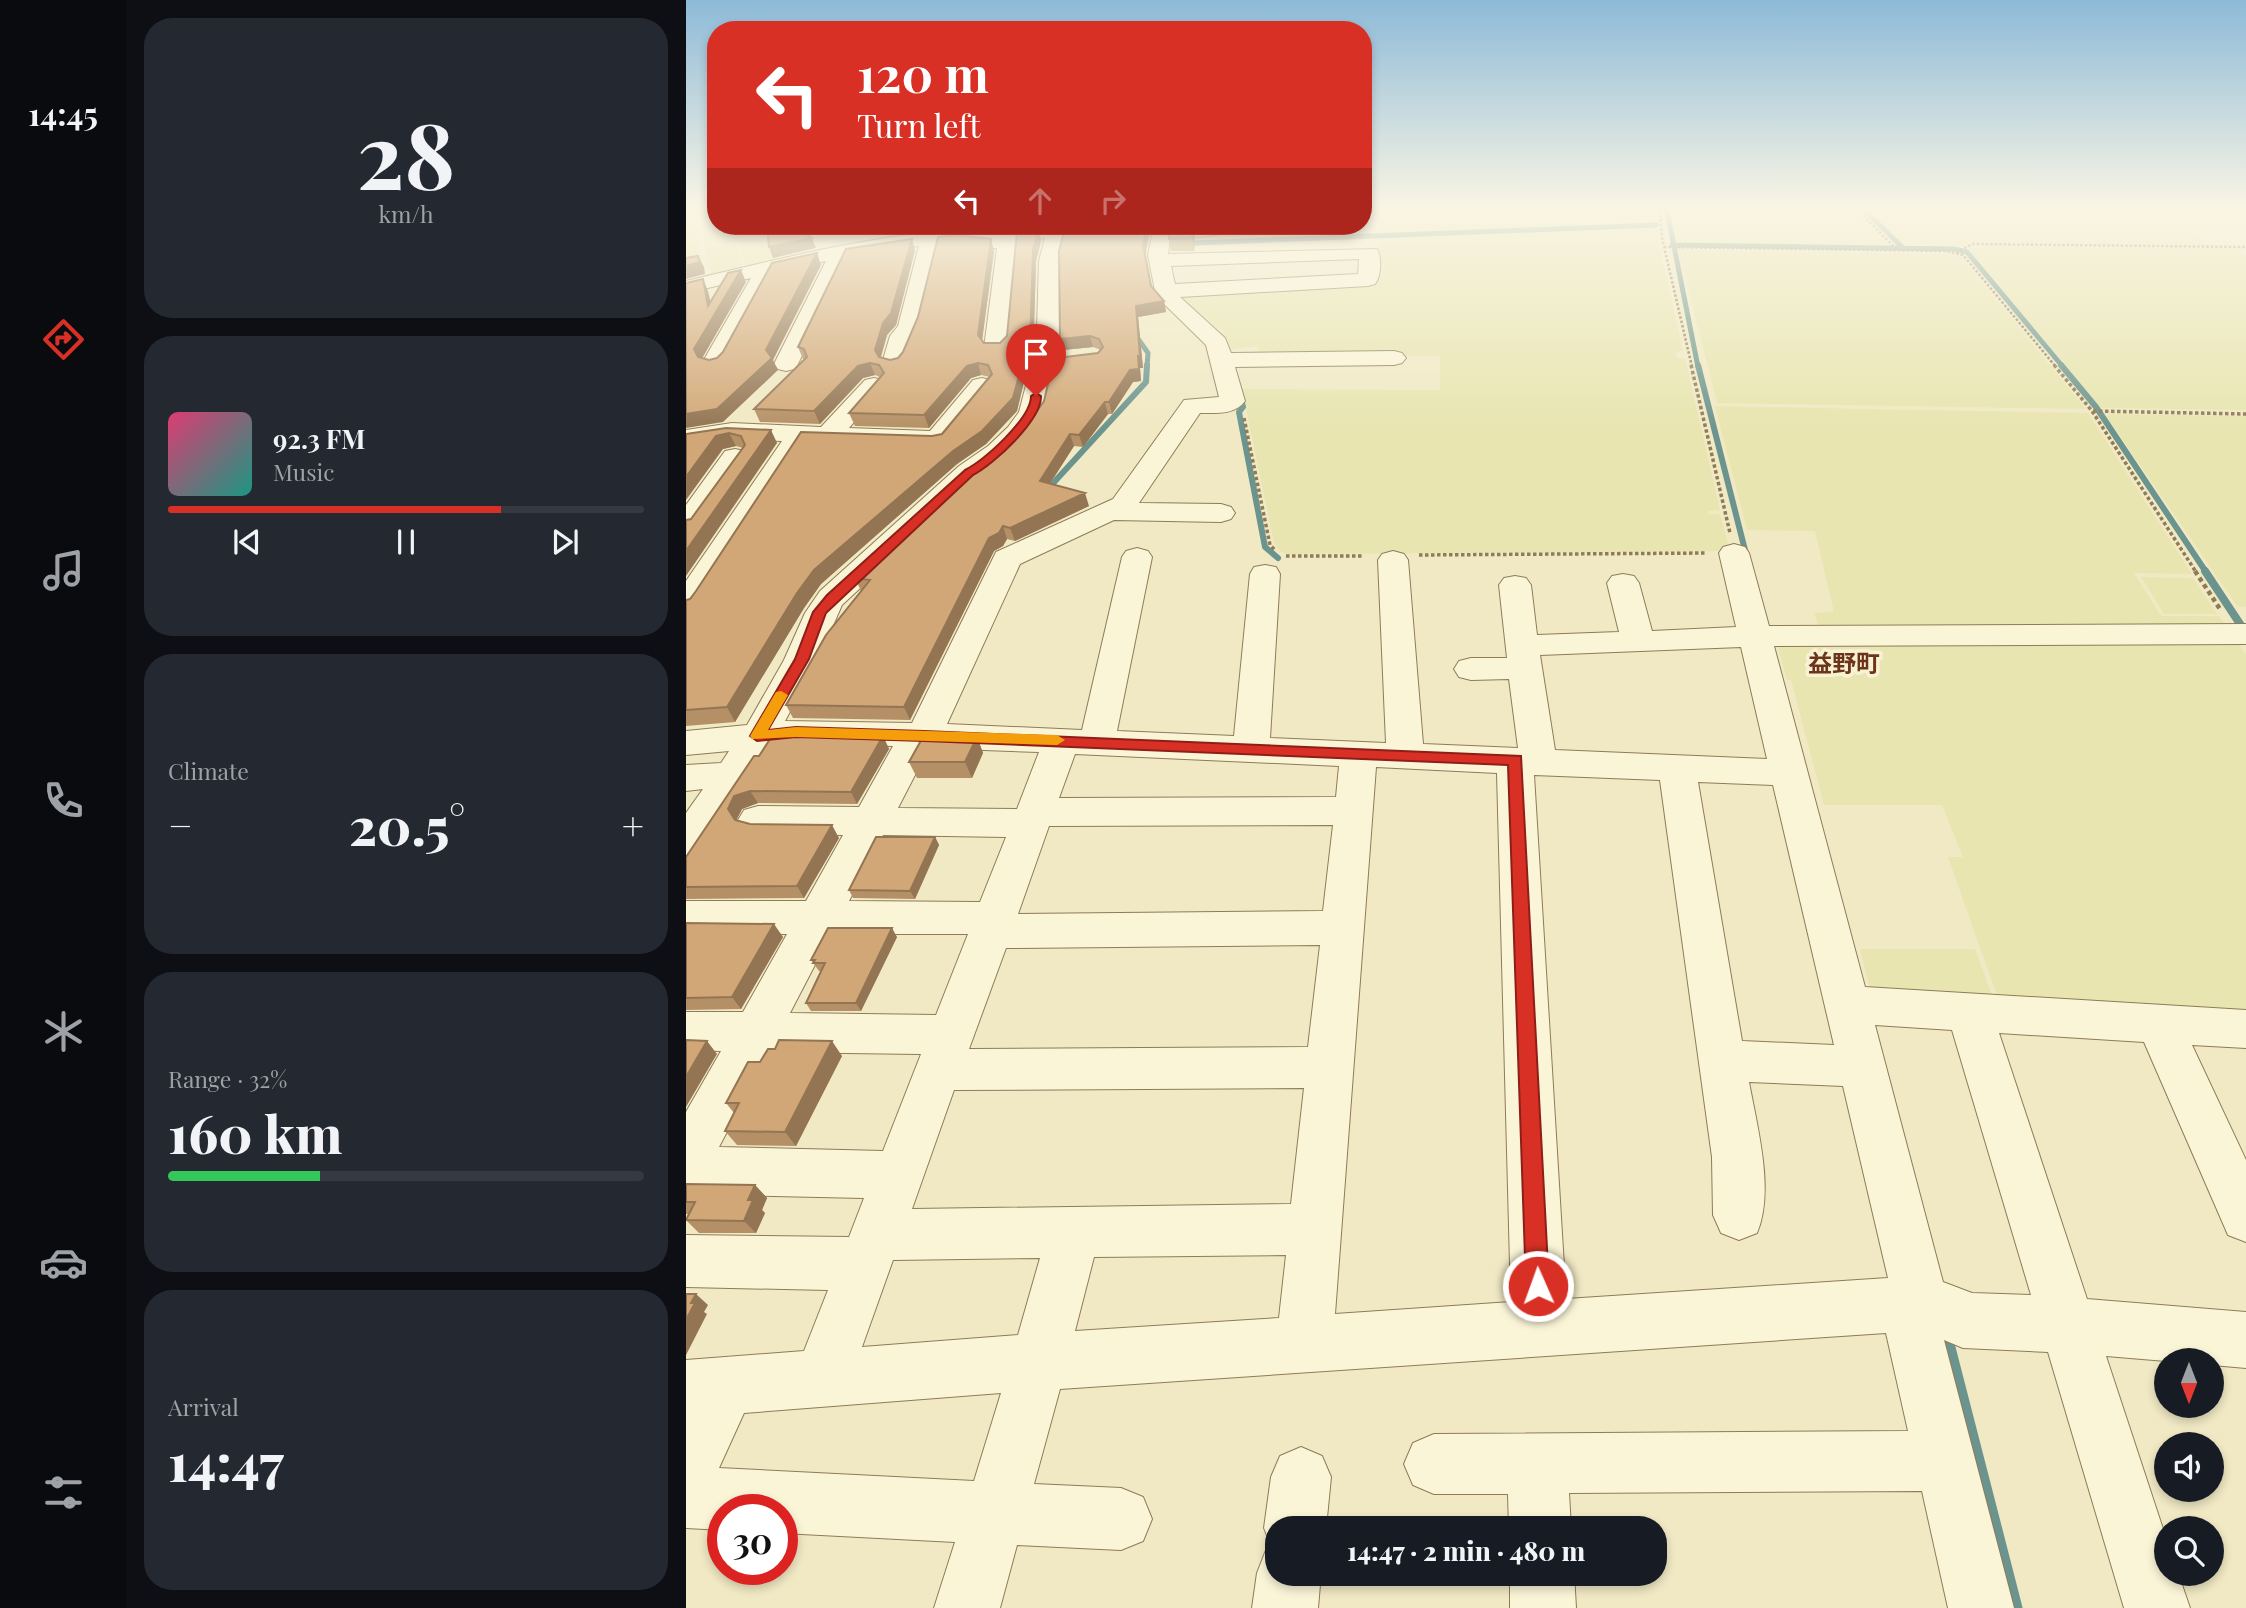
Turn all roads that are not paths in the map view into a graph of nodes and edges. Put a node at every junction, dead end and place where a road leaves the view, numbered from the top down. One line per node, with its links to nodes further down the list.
1 (760, 281): 14 (street)
2 (828, 281): 16 (street)
3 (921, 281): 15 (street)
4 (1004, 281): 11 (street)
5 (1051, 281): 41 (street)
6 (1165, 281): 9 (street)
7 (1349, 281): 9 (street)
8 (696, 284): 10 (street)
9 (1166, 291): 13 (street)
10 (686, 309)
11 (996, 348)
12 (1394, 358): 13 (street)
13 (1229, 360): 24 (street)
14 (713, 363)
15 (894, 363)
16 (788, 372)
17 (874, 385): 20 (street)
18 (982, 385): 20 (street)
19 (761, 404): 22 (street)
20 (828, 435): 22 (street)
21 (686, 438): 22 (street)
22 (734, 444): 27 (street)
23 (792, 445): 26 (street)
24 (1110, 512): 25 (street); 40 (street)
25 (1221, 513)
26 (745, 515): 27 (street); 34 (street)
27 (689, 521)
28 (1734, 553): 36 (street)
29 (1137, 557): 42 (street)
30 (1396, 557): 45 (street)
31 (1265, 574): 44 (street)
32 (1623, 583): 37 (street)
33 (1515, 585): 38 (street)
34 (686, 604)
35 (2242, 634): 36 (street)
36 (1763, 636): 37 (street); 49 (street)
37 (1638, 641): 38 (street)
38 (1523, 657): 39 (street); 47 (street)
39 (1471, 669)
40 (925, 731): 41 (street); 42 (street); 53 (street)
41 (768, 735): 43 (street); 54 (street)
42 (1089, 737): 44 (street); 51 (street)
43 (686, 743)
44 (1251, 748): 46 (street)
45 (1405, 748): 46 (street); 47 (street)
46 (1359, 753): 50 (street)
47 (1531, 756): 48 (street); 79 (street)
48 (1677, 768): 49 (street); 66 (street)
49 (1790, 773): 59 (street)
50 (1353, 811): 51 (street); 58 (street)
51 (1033, 817): 53 (street); 57 (street)
52 (758, 820): 53 (street)
53 (870, 822): 56 (street)
54 (686, 843)
55 (686, 917): 56 (street)
56 (818, 919): 57 (street); 64 (street)
57 (993, 925): 58 (street); 65 (street)
58 (1343, 928): 68 (street)
59 (1859, 1006): 60 (street); 67 (street)
60 (1970, 1014): 61 (street); 81 (street)
61 (2159, 1024): 62 (street); 73 (street)
62 (2246, 1029)
63 (686, 1031): 64 (street)
64 (756, 1032): 65 (street); 69 (street)
65 (945, 1053): 68 (street); 71 (street)
66 (1723, 1061): 67 (street); 72 (street)
67 (1862, 1066): 78 (street)
68 (1330, 1067): 74 (street)
69 (686, 1160)
70 (686, 1170): 71 (street)
71 (899, 1175): 76 (street)
72 (1739, 1215)
73 (2246, 1217)
74 (1315, 1229): 75 (street); 80 (street)
75 (1074, 1232): 76 (street); 84 (street)
76 (871, 1250): 77 (street); 83 (street)
77 (686, 1261)
78 (1925, 1303): 79 (street); 81 (street); 86 (street)
79 (1539, 1322): 84 (street)
80 (1307, 1323)
81 (2067, 1325): 82 (street); 100 (street)
82 (2246, 1340)
83 (832, 1352)
84 (1039, 1362): 85 (street); 91 (street)
85 (707, 1387): 89 (street)
86 (1946, 1461): 87 (street); 99 (street)
87 (1537, 1463): 88 (street); 92 (street)
88 (1434, 1464)
89 (686, 1472)
90 (686, 1497): 91 (street)
91 (996, 1512): 93 (street); 96 (street)
92 (1539, 1516)
93 (1121, 1520)
94 (1288, 1586): 97 (street)
95 (1542, 1586): 98 (street)
96 (967, 1608)
97 (1285, 1608)
98 (1543, 1608)
99 (1981, 1608)
100 (2157, 1608)

